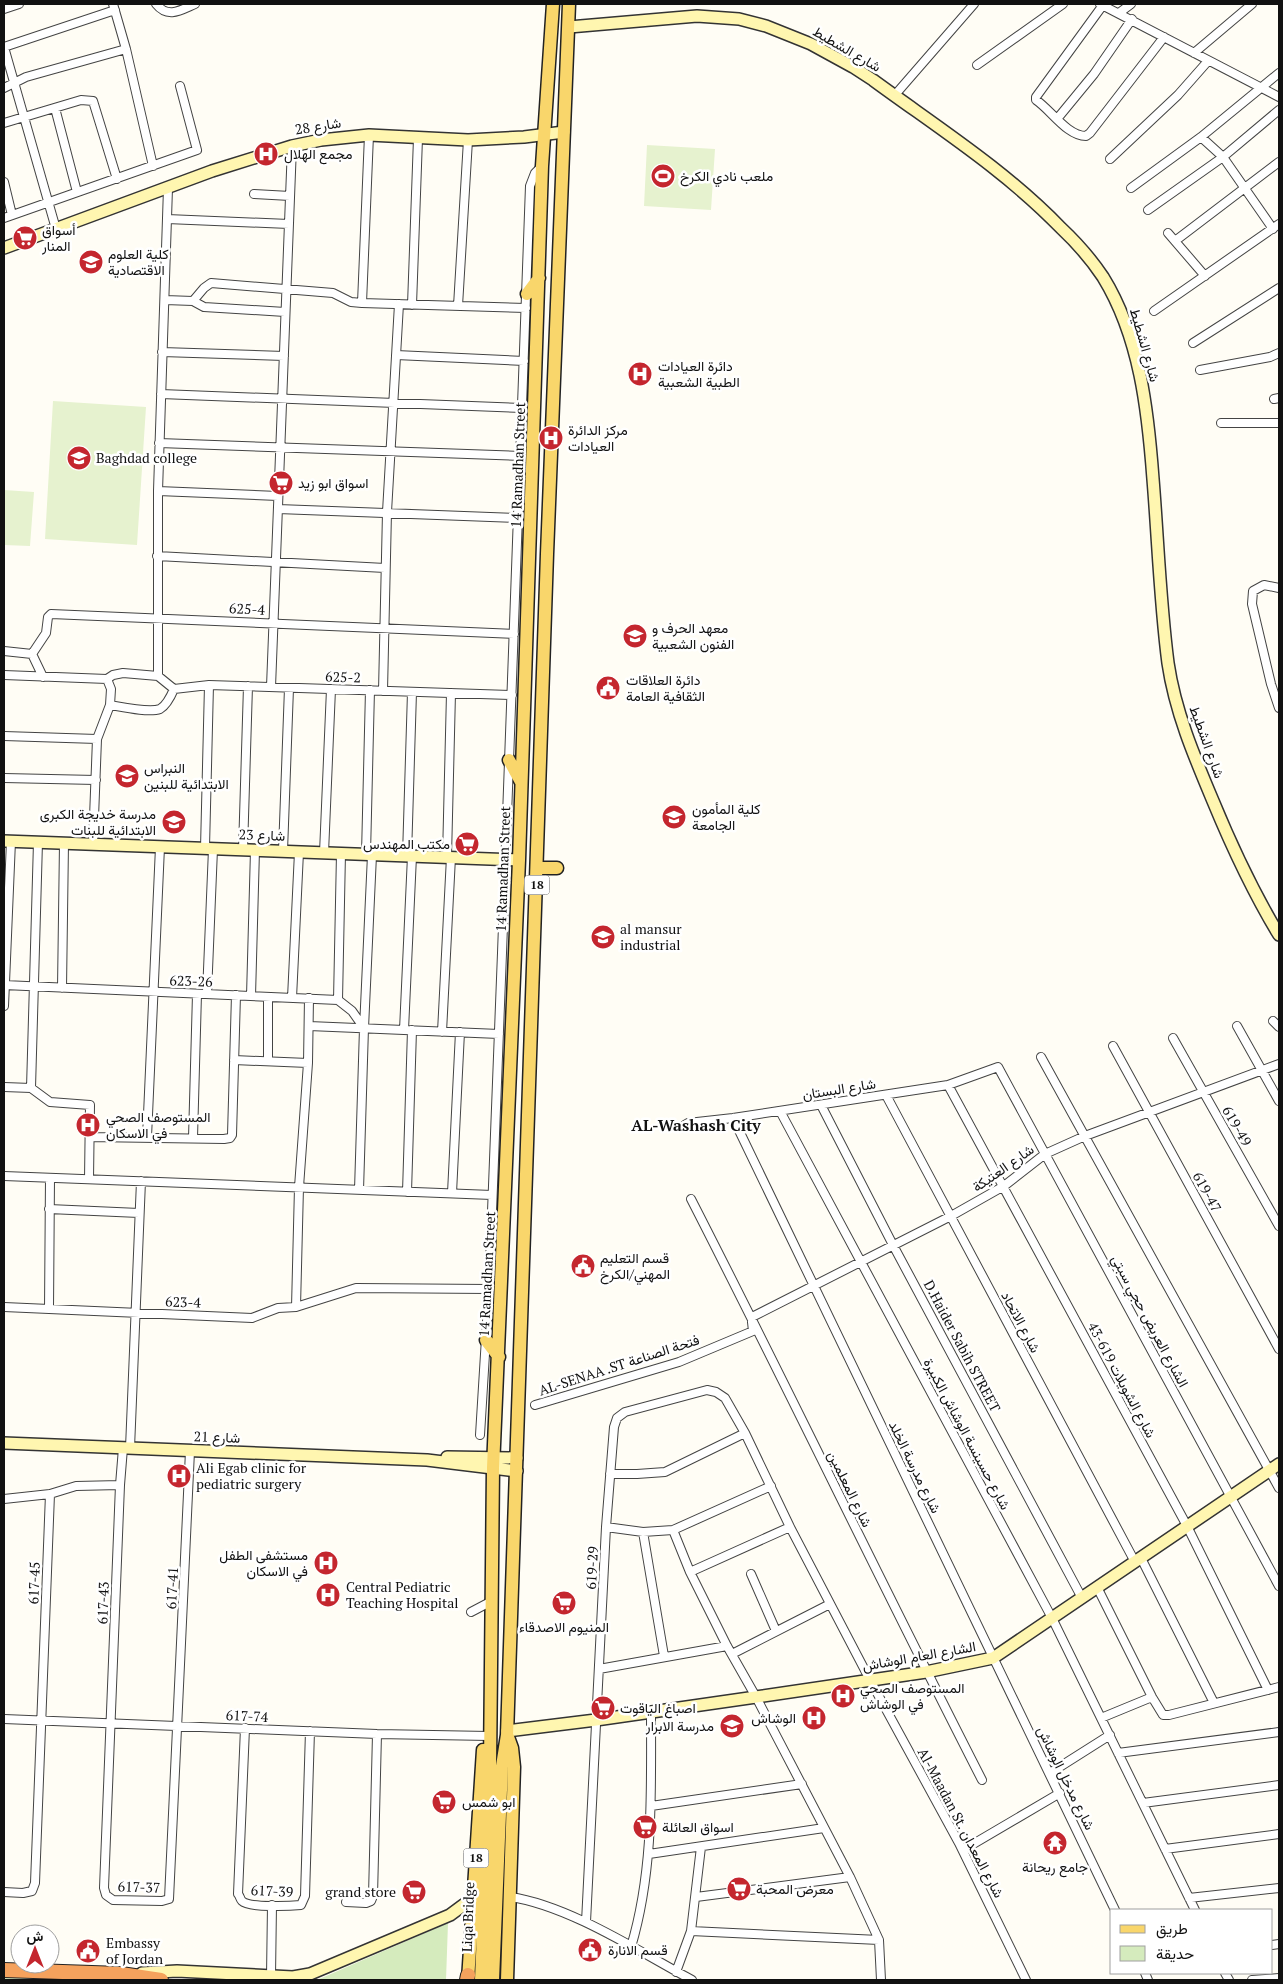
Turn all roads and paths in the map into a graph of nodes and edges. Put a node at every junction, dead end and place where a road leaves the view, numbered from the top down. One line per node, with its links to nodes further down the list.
1 (19, 4): 12 (street)
2 (156, 4): 3 (street)
3 (195, 4)
4 (553, 4): 35 (main road, 14 Ramadhan Street / 18)
5 (569, 4): 15 (main road, 18)
6 (974, 4): 27 (street)
7 (1063, 4): 21 (street)
8 (1102, 4): 13 (street); 32 (street)
9 (1131, 4): 13 (street)
10 (1251, 4): 19 (street)
11 (114, 7): 17 (street); 18 (street)
12 (4, 9)
13 (1119, 13): 14 (street)
14 (1132, 20): 16 (street); 32 (street)
15 (569, 27): 27 (street, شارع الشطيط); 34 (main road, 18)
16 (1164, 37): 19 (street); 32 (street)
17 (4, 47): 23 (street)
18 (126, 49): 23 (street); 44 (street)
19 (1194, 53): 20 (street)
20 (1208, 61): 26 (street); 42 (street)
21 (976, 65)
22 (1279, 73): 26 (street)
23 (14, 84): 25 (street); 31 (street)
24 (180, 86): 44 (street)
25 (4, 88)
26 (1261, 89): 28 (street); 37 (street)
27 (894, 96): 152 (street, شارع الشطيط)
28 (1279, 97)
29 (55, 108): 31 (street); 46 (street); 51 (street)
30 (1279, 110): 41 (street)
31 (24, 117): 33 (street); 54 (street)
32 (1056, 119)
33 (4, 123)
34 (564, 132): 35 (street, شارع 28); 150 (main road, 18)
35 (544, 134): 39 (street, شارع 28); 45 (main road, 14 Ramadhan Street / 18)
36 (369, 135): 38 (street, شارع 28); 40 (street, شارع 28); 71 (street)
37 (1201, 137): 41 (street); 50 (street)
38 (418, 138): 39 (street, شارع 28); 73 (street)
39 (468, 140): 74 (street)
40 (292, 146): 49 (street, شارع 28); 53 (street)
41 (1223, 157): 48 (street); 55 (street)
42 (1110, 159)
43 (1279, 162): 48 (street)
44 (153, 166): 46 (street)
45 (542, 166): 65 (main road, 14 Ramadhan Street / 18); 68 (street)
46 (117, 178): 51 (street)
47 (4, 182): 56 (street)
48 (1245, 187): 59 (street); 62 (street)
49 (168, 188): 57 (street); 60 (street, شارع 28)
50 (1131, 188)
51 (77, 192): 54 (street)
52 (254, 194): 53 (street)
53 (290, 196): 58 (street)
54 (48, 202): 56 (street); 60 (street)
55 (1148, 210)
56 (8, 216)
57 (167, 219): 58 (street); 69 (street)
58 (289, 224): 67 (street)
59 (1276, 226): 64 (street)
60 (56, 229): 63 (street, شارع 28)
61 (1168, 233): 62 (street)
62 (1175, 241): 64 (street)
63 (4, 248)
64 (1205, 276): 76 (street)
65 (539, 278): 68 (main road); 132 (main road, 14 Ramadhan Street / 18)
66 (1279, 288): 78 (street)
67 (286, 289): 70 (street); 71 (street); 77 (street)
68 (527, 294): 75 (street)
69 (165, 300): 70 (street); 79 (street)
70 (193, 301): 77 (street)
71 (362, 303): 72 (street)
72 (399, 304): 73 (street); 81 (street)
73 (412, 305): 74 (street)
74 (458, 306): 75 (street)
75 (526, 308): 83 (street)
76 (1154, 311)
77 (285, 312): 82 (street)
78 (1193, 343)
79 (162, 352): 82 (street); 85 (street)
80 (1279, 353): 84 (street)
81 (396, 355): 83 (street); 87 (street)
82 (284, 356): 86 (street)
83 (524, 361): 88 (street)
84 (1200, 370)
85 (161, 394): 86 (street); 91 (street)
86 (282, 398): 87 (street); 92 (street)
87 (393, 403): 88 (street); 93 (street)
88 (522, 408): 94 (street)
89 (1279, 422): 90 (street)
90 (1221, 423)
91 (159, 443): 92 (street); 95 (street)
92 (280, 447): 93 (street); 96 (street)
93 (390, 451): 94 (street); 98 (street)
94 (521, 456): 99 (street)
95 (158, 491): 96 (street); 100 (street)
96 (278, 496): 97 (street)
97 (278, 508): 98 (street); 101 (street)
98 (387, 512): 99 (street); 102 (street)
99 (518, 518): 107 (street)
100 (157, 556): 101 (street); 104 (street)
101 (276, 562): 102 (street); 105 (street)
102 (385, 568): 106 (street)
103 (1279, 588): 126 (street)
104 (158, 617): 105 (street, 625-4); 109 (street, 625-4); 111 (street)
105 (274, 622): 106 (street, 625-4); 116 (street)
106 (383, 628): 107 (street, 625-4); 121 (street)
107 (514, 634): 124 (street)
108 (4, 651): 109 (street)
109 (32, 654): 112 (street)
110 (4, 675): 112 (street)
111 (158, 676): 113 (street); 118 (street)
112 (43, 677): 113 (street)
113 (106, 679): 125 (street)
114 (209, 685): 115 (street, 625-2); 118 (street, 625-2); 138 (street)
115 (248, 686): 116 (street, 625-2); 139 (street)
116 (271, 687): 117 (street, 625-2)
117 (289, 688): 119 (street, 625-2); 141 (street)
118 (174, 689): 125 (street)
119 (331, 689): 120 (street, 625-2); 143 (street)
120 (370, 690): 121 (street, 625-2); 145 (street)
121 (383, 691): 122 (street, 625-2)
122 (412, 692): 123 (street, 625-2); 146 (street)
123 (451, 693): 124 (street, 625-2); 147 (street)
124 (512, 695): 129 (street)
125 (110, 706): 128 (street)
126 (1279, 708)
127 (4, 736): 128 (street)
128 (97, 739): 131 (street)
129 (509, 760): 132 (main road); 148 (street)
130 (4, 778): 131 (street)
131 (96, 780): 136 (street)
132 (522, 784): 149 (main road, 14 Ramadhan Street / 18)
133 (7, 841): 134 (street, شارع 23); 154 (street)
134 (38, 842): 135 (street, شارع 23); 155 (street)
135 (64, 843): 136 (street, شارع 23); 156 (street)
136 (93, 844): 137 (street, شارع 23)
137 (160, 847): 138 (street, شارع 23); 157 (street)
138 (209, 848): 139 (street, شارع 23); 159 (street)
139 (243, 850): 140 (street, شارع 23)
140 (255, 850): 141 (street, شارع 23); 161 (street)
141 (283, 851): 142 (street, شارع 23)
142 (299, 852): 143 (street, شارع 23); 163 (street)
143 (324, 853): 144 (street, شارع 23)
144 (341, 853): 145 (street, شارع 23); 165 (street)
145 (369, 854): 146 (street, شارع 23); 169 (street)
146 (410, 856): 147 (street, شارع 23); 170 (street)
147 (449, 857): 148 (street, شارع 23); 171 (street)
148 (506, 860): 149 (street, شارع 23); 153 (street)
149 (519, 860): 153 (main road, 14 Ramadhan Street / 18)
150 (537, 868): 151 (main road); 234 (main road, 18)
151 (557, 868)
152 (1279, 935)
153 (509, 953): 173 (street); 225 (main road, 14 Ramadhan Street / 18)
154 (4, 985): 155 (street, 623-26); 166 (street)
155 (34, 986): 156 (street, 623-26); 185 (street)
156 (62, 988): 157 (street, 623-26)
157 (154, 992): 158 (street, 623-26); 196 (street)
158 (197, 994): 159 (street, 623-26); 197 (street)
159 (207, 994): 160 (street, 623-26)
160 (236, 995): 161 (street, 623-26); 177 (street)
161 (251, 996): 162 (street, 623-26)
162 (268, 997): 163 (street, 623-26); 178 (street)
163 (292, 998): 164 (street, 623-26)
164 (309, 998): 165 (street, 623-26); 167 (street)
165 (338, 1000): 169 (street)
166 (4, 1006)
167 (309, 1026): 169 (street); 179 (street)
168 (1237, 1026): 182 (street)
169 (364, 1028): 170 (street); 205 (street)
170 (408, 1030): 171 (street); 206 (street)
171 (442, 1032): 172 (street)
172 (460, 1032): 173 (street); 207 (street)
173 (499, 1034): 208 (street)
174 (1173, 1038): 186 (street, 619-49)
175 (1113, 1046): 191 (street, 619-47)
176 (1041, 1057): 194 (street)
177 (234, 1060): 178 (street); 197 (street)
178 (268, 1061): 179 (street)
179 (308, 1063): 204 (street)
180 (1279, 1064): 182 (street, شارع العتيکة)
181 (998, 1068): 183 (street, شارع البستان); 198 (street, الشارع العريض حجي سبتي)
182 (1262, 1071): 186 (street, شارع العتيکة); 188 (street)
183 (948, 1085): 187 (street, شارع البستان); 203 (street, شارع الشويلات 619-43)
184 (4, 1087): 185 (street)
185 (31, 1088): 195 (street)
186 (1204, 1094): 191 (street, شارع العتيکة); 213 (street, 619-49)
187 (886, 1095): 189 (street, شارع البستان); 212 (street, شارع الاتحاد)
188 (1279, 1102)
189 (822, 1105): 190 (street, شارع البستان); 214 (street, D.Haider Sabih STREET)
190 (780, 1111): 192 (street, شارع البستان); 215 (street, شارع حسينسة الوشاش الكبيرة)
191 (1150, 1113): 194 (street, شارع العتيکة); 224 (street, 619-47)
192 (733, 1118): 193 (street, شارع البستان); 216 (street, شارع مدرسة الخلد)
193 (683, 1126)
194 (1085, 1136): 198 (street, شارع العتيکة); 235 (street)
195 (90, 1137): 196 (street); 201 (street)
196 (147, 1137): 197 (street)
197 (193, 1138)
198 (1045, 1154): 203 (street, شارع العتيکة); 241 (street, الشارع العريض حجي سبتي)
199 (4, 1176): 200 (street)
200 (50, 1178): 201 (street); 210 (street)
201 (89, 1179): 202 (street)
202 (141, 1181): 204 (street); 211 (street, 617-43)
203 (1004, 1186): 212 (street, شارع العتيکة); 243 (street, شارع الشويلات 619-43)
204 (299, 1187): 205 (street); 219 (street)
205 (360, 1190): 206 (street)
206 (407, 1192): 207 (street)
207 (452, 1193): 208 (street)
208 (492, 1195): 217 (street)
209 (691, 1199): 222 (street, شارع المعلمين)
210 (49, 1210): 211 (street); 220 (street)
211 (139, 1213): 221 (street, 617-43)
212 (950, 1216): 214 (street, شارع العتيکة); 248 (street, شارع الاتحاد)
213 (1279, 1226)
214 (893, 1245): 215 (street, شارع العتيکة); 253 (street, D.Haider Sabih STREET)
215 (861, 1262): 216 (street, شارع العتيکة); 257 (street, شارع حسينسة الوشاش الكبيرة)
216 (815, 1286): 222 (street, شارع العتيکة); 262 (street, شارع مدرسة الخلد)
217 (489, 1289): 219 (street, 623-4); 223 (street)
218 (4, 1307): 220 (street, 623-4)
219 (296, 1307): 221 (street, 623-4)
220 (49, 1309): 221 (street, 623-4)
221 (136, 1313): 231 (street, 617-43)
222 (752, 1317): 226 (street, AL-SENAA .ST فتحة الصناعة); 264 (street, شارع المعلمين)
223 (486, 1340): 225 (main road); 229 (street)
224 (1279, 1349)
225 (498, 1357): 233 (main road, 14 Ramadhan Street / 18)
226 (535, 1405)
227 (617, 1418): 228 (street, Al-Maadan St. شارع المعدان); 236 (street, 619-29)
228 (745, 1433): 236 (street); 238 (street, Al-Maadan St. شارع المعدان)
229 (480, 1435)
230 (4, 1443): 231 (street, شارع 21)
231 (127, 1448): 232 (street, شارع 21); 237 (street, 617-43)
232 (190, 1451): 233 (street, شارع 21); 277 (street, 617-41)
233 (493, 1462): 234 (street, شارع 21); 254 (main road, 14 Ramadhan Street / 18)
234 (517, 1464): 281 (main road, 18)
235 (1274, 1467): 239 (street); 241 (street, الشارع العام الوشاش)
236 (610, 1474): 244 (street, 619-29)
237 (120, 1485): 240 (street); 276 (street, 617-43)
238 (771, 1486): 245 (street, Al-Maadan St. شارع المعدان); 246 (street)
239 (1279, 1488)
240 (50, 1494): 242 (street); 274 (street, 617-45)
241 (1231, 1497): 243 (street, الشارع العام الوشاش); 251 (street, الشارع العريض حجي سبتي)
242 (4, 1499)
243 (1186, 1526): 248 (street, الشارع العام الوشاش); 267 (street, شارع الشويلات 619-43)
244 (606, 1527): 247 (street); 263 (street, 619-29)
245 (790, 1527): 249 (street); 255 (street, Al-Maadan St. شارع المعدان)
246 (673, 1530): 247 (street); 249 (street)
247 (643, 1532): 261 (street)
248 (1138, 1560): 252 (street, الشارع العام الوشاش); 270 (street, شارع الاتحاد)
249 (690, 1572): 259 (street)
250 (750, 1574): 258 (street)
251 (1279, 1586)
252 (1097, 1587): 253 (street, الشارع العام الوشاش); 269 (street)
253 (1082, 1598): 257 (street, الشارع العام الوشاش)
254 (490, 1602): 256 (street); 284 (main road, 14 Ramadhan Street / 18)
255 (830, 1604): 258 (street); 265 (street, Al-Maadan St. شارع المعدان)
256 (471, 1612)
257 (1052, 1618): 262 (street, الشارع العام الوشاش); 272 (street, شارع حسينسة الوشاش الكبيرة)
258 (776, 1631): 260 (street)
259 (727, 1646): 260 (street); 261 (street)
260 (732, 1654): 268 (street)
261 (664, 1656): 263 (street)
262 (993, 1658): 264 (street, الشارع العام الوشاش); 287 (street, شارع مدخل الوشاش)
263 (599, 1669): 275 (street, 619-29)
264 (926, 1672): 265 (street, الشارع العام الوشاش); 288 (street, شارع المعلمين)
265 (870, 1680): 268 (street, الشارع العام الوشاش); 298 (street, Al-Maadan St. شارع المعدان)
266 (1279, 1686): 267 (street)
267 (1268, 1690): 270 (street)
268 (756, 1697): 271 (street, الشارع العام الوشاش); 289 (street)
269 (1152, 1697): 270 (street); 272 (street)
270 (1214, 1704)
271 (650, 1711): 275 (street, الشارع العام الوشاش); 293 (street)
272 (1101, 1718): 283 (street, شارع حسينسة الوشاش الكبيرة)
273 (4, 1719): 274 (street, 617-74)
274 (42, 1720): 276 (street, 617-74); 302 (street, 617-45)
275 (596, 1720): 281 (street, الشارع العام الوشاش); 311 (street, 619-29)
276 (111, 1723): 277 (street, 617-74); 277 (street, 617-37)
277 (178, 1726): 278 (street, 617-74)
278 (245, 1728): 279 (street, 617-74); 308 (street, 617-39)
279 (310, 1732): 282 (street, 617-74); 308 (street, 617-39)
280 (1279, 1732): 285 (street)
281 (507, 1733): 286 (main road, 18); 303 (main road, 18)
282 (377, 1734): 284 (street, 617-74); 307 (street)
283 (1110, 1735): 285 (street, شارع حسينسة الوشاش الكبيرة); 287 (street)
284 (489, 1736): 286 (main road, 14 Ramadhan Street / 18); 305 (main road, 14 Ramadhan Street / 18)
285 (1118, 1753): 292 (street, شارع حسينسة الوشاش الكبيرة)
286 (496, 1766): 320 (main road, Liqa Bridge); 323 (main road, Liqa Bridge)
287 (1050, 1773): 291 (street, شارع مدخل الوشاش)
288 (982, 1780)
289 (802, 1784): 293 (street); 294 (street)
290 (1279, 1785): 292 (street)
291 (1060, 1793): 298 (street); 309 (street, شارع مدخل الوشاش)
292 (1143, 1803): 297 (street, شارع حسينسة الوشاش الكبيرة)
293 (651, 1806): 299 (street)
294 (824, 1828): 296 (street); 300 (street)
295 (1279, 1834): 297 (street)
296 (701, 1847): 299 (street); 304 (street)
297 (1165, 1849): 306 (street, شارع حسينسة الوشاش الكبيرة)
298 (963, 1850): 326 (street, Al-Maadan St. شارع المعدان)
299 (649, 1854): 314 (street)
300 (850, 1877): 304 (street); 313 (street)
301 (1279, 1888): 306 (street)
302 (4, 1892)
303 (510, 1896): 311 (street); 321 (main road, 18)
304 (696, 1896): 312 (street)
305 (473, 1898): 318 (street); 320 (main road, 14 Ramadhan Street / 18)
306 (1189, 1898): 310 (street, شارع حسينسة الوشاش الكبيرة)
307 (346, 1902)
308 (272, 1905): 318 (street)
309 (1116, 1909)
310 (1194, 1909)
311 (586, 1922): 314 (street)
312 (692, 1931): 313 (street); 316 (street)
313 (879, 1940): 325 (street)
314 (631, 1947): 316 (street)
315 (4, 1970): 317 (highway)
316 (676, 1972): 324 (street)
317 (121, 1974): 318 (street); 322 (highway)
318 (271, 1976)
319 (1279, 1978): 327 (street)
320 (471, 1979)
321 (507, 1979)
322 (161, 1980)
323 (493, 1980)
324 (692, 1980)
325 (881, 1980)
326 (1026, 1980)
327 (1252, 1980)

